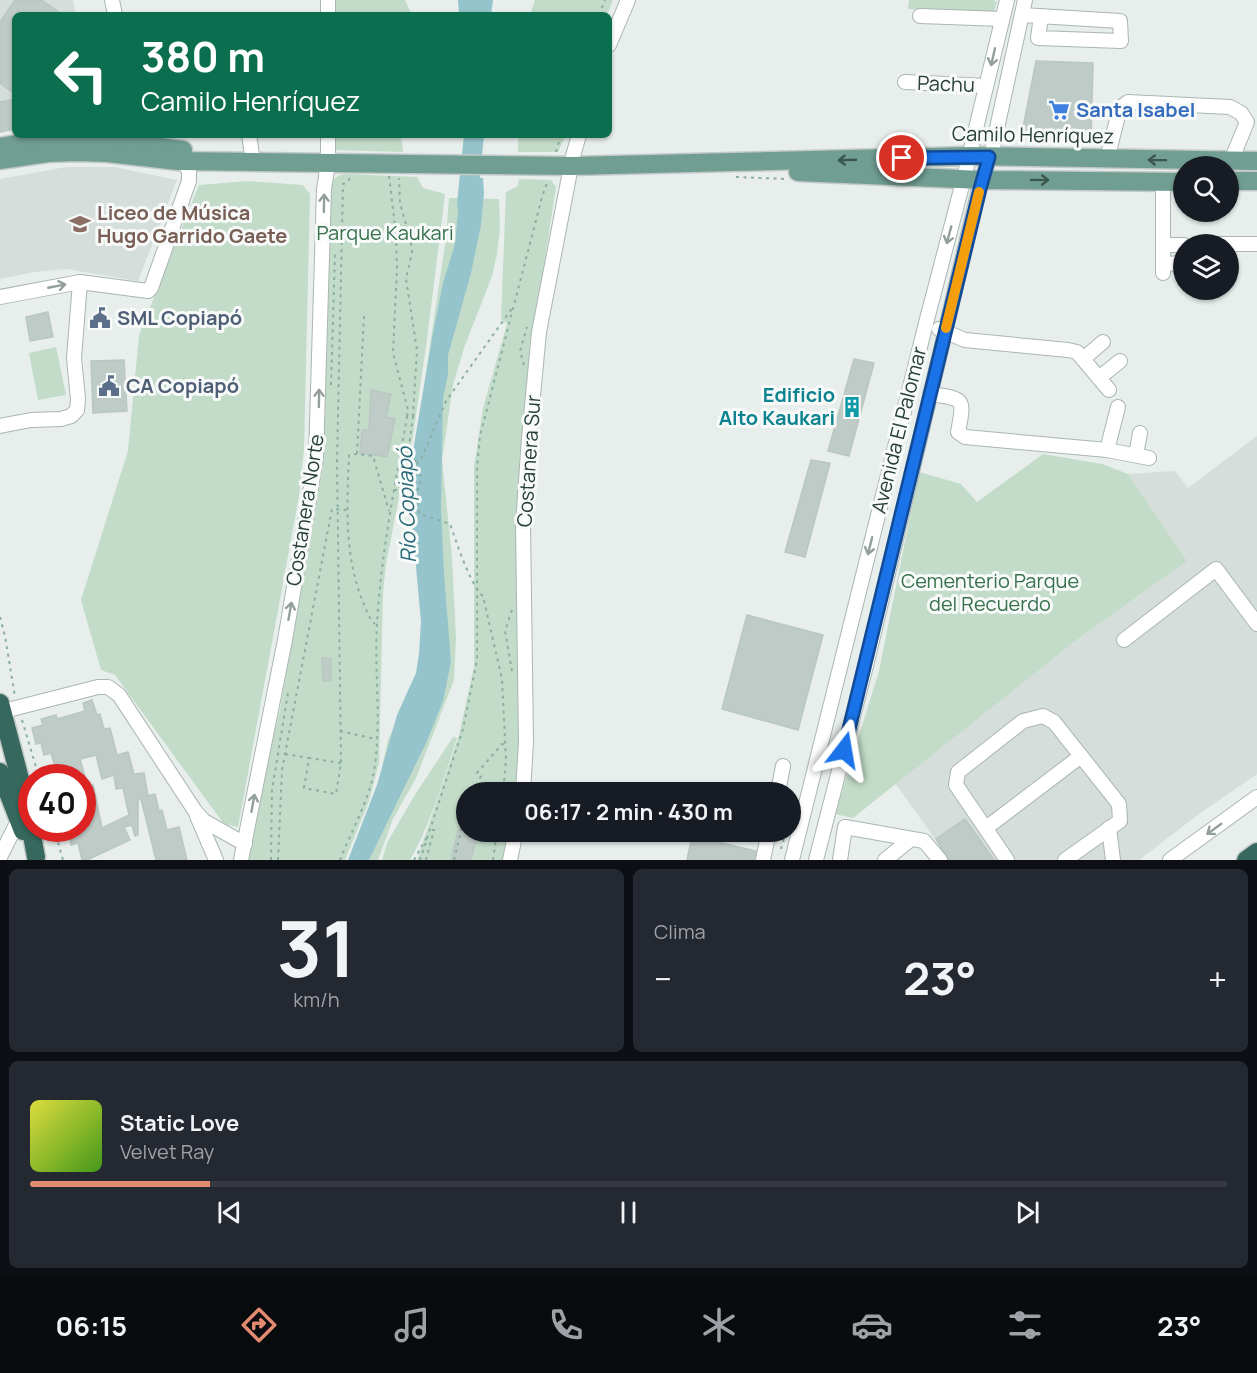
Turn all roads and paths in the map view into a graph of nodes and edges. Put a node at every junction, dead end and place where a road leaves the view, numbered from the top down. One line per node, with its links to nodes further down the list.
1 (628, 0): 8 (street)
2 (1007, 0): 7 (street, Avenida El Palomar)
3 (1025, 0): 4 (street, Avenida El Palomar)
4 (1022, 15): 6 (street); 21 (street, Avenida El Palomar)
5 (920, 16): 7 (street)
6 (1041, 16): 6 (street)
7 (1002, 19): 10 (street, Avenida El Palomar, one-way to 10)
8 (612, 38)
9 (905, 82): 10 (street, Pachu)
10 (986, 86): 19 (street, Avenida El Palomar)
11 (249, 138): 24 (street)
12 (328, 138): 28 (street, Costanera Norte)
13 (560, 138): 18 (path)
14 (578, 138): 29 (street, Costanera Sur)
15 (133, 145): 16 (main road, Camilo Henríquez); 17 (main road, Camilo Henríquez); 23 (main road, Camilo Henríquez)
16 (0, 147)
17 (180, 155): 24 (main road, Camilo Henríquez); 49 (street)
18 (555, 156)
19 (970, 156): 21 (main road, Camilo Henríquez); 30 (main road, Camilo Henríquez, one-way to 30); 39 (street, Avenida El Palomar)
20 (1228, 156): 22 (street)
21 (989, 157): 22 (main road, Camilo Henríquez); 39 (street, Avenida El Palomar)
22 (1107, 159): 25 (main road, Camilo Henríquez, one-way to 22)
23 (0, 160)
24 (253, 161): 28 (main road, Camilo Henríquez)
25 (1173, 161)
26 (1257, 161): 27 (main road, Camilo Henríquez)
27 (1239, 162)
28 (328, 164): 31 (main road, Camilo Henríquez); 109 (street, Costanera Norte, one-way to 28)
29 (571, 166): 30 (main road, Camilo Henríquez); 31 (main road, Camilo Henríquez); 91 (street, Costanera Sur)
30 (629, 166): 39 (main road, Camilo Henríquez)
31 (402, 168): 62 (path)
32 (350, 172): 71 (path)
33 (388, 173): 63 (path)
34 (545, 177): 36 (path)
35 (730, 177): 38 (path)
36 (549, 178): 37 (path); 51 (path)
37 (555, 179)
38 (790, 179)
39 (973, 179): 42 (main road, Camilo Henríquez, one-way to 42); 53 (street, Avenida El Palomar, one-way to 53); 54 (street, Avenida El Palomar)
40 (1239, 181): 41 (main road)
41 (1257, 181)
42 (1163, 182): 43 (main road, Camilo Henríquez); 46 (street)
43 (1173, 182)
44 (1239, 244): 45 (street)
45 (1257, 244)
46 (1163, 245): 47 (street); 48 (street)
47 (1173, 245)
48 (1173, 266)
49 (80, 282): 50 (street, one-way to 49); 64 (street)
50 (0, 297)
51 (516, 304): 69 (path); 74 (path)
52 (364, 316): 68 (path)
53 (926, 323): 54 (street); 87 (street, Avenida El Palomar, one-way to 87)
54 (945, 332): 56 (street); 60 (street, Avenida El Palomar)
55 (1103, 342): 56 (street)
56 (1083, 359): 58 (street)
57 (1120, 361): 58 (street)
58 (1099, 378): 59 (street)
59 (1108, 390)
60 (930, 394): 67 (street); 93 (street, Avenida El Palomar)
61 (1118, 407): 67 (street)
62 (413, 416): 63 (path); 66 (path)
63 (407, 417): 70 (path)
64 (0, 426)
65 (1140, 433): 67 (street)
66 (409, 446): 69 (path); 70 (path)
67 (1107, 450)
68 (357, 454): 72 (path); 73 (path)
69 (416, 464): 74 (path)
70 (394, 489): 73 (path)
71 (338, 510): 72 (path); 79 (path); 82 (path)
72 (347, 510): 76 (path)
73 (389, 512): 76 (path)
74 (478, 593): 81 (path); 100 (path)
75 (1257, 624): 77 (street)
76 (376, 625): 80 (path)
77 (1124, 640)
78 (1, 709): 95 (street); 113 (highway)
79 (340, 731): 80 (path); 85 (path)
80 (376, 739): 117 (path)
81 (506, 745): 89 (path); 90 (path)
82 (285, 754): 84 (path); 116 (path)
83 (1081, 756): 98 (street); 98 (street); 99 (street)
84 (309, 758): 85 (path); 85 (path)
85 (341, 763)
86 (783, 766): 92 (street)
87 (815, 768): 93 (street); 125 (street, Avenida El Palomar)
88 (0, 771): 96 (highway)
89 (478, 782)
90 (504, 782)
91 (524, 782)
92 (780, 782)
93 (832, 796): 97 (street); 126 (street, Avenida El Palomar)
94 (1257, 797): 133 (street, one-way to 133)
95 (195, 811): 101 (street); 111 (street)
96 (18, 821): 112 (street)
97 (845, 826): 102 (street); 127 (street)
98 (986, 828): 130 (street)
99 (1109, 828): 131 (street); 132 (street)
100 (431, 830): 118 (path); 119 (path); 120 (path)
101 (221, 831): 109 (street); 111 (street)
102 (911, 838): 128 (street); 129 (street)
103 (28, 842): 113 (highway)
104 (58, 842): 114 (path)
105 (458, 842): 121 (path)
106 (495, 842): 122 (path)
107 (514, 842): 123 (street)
108 (767, 842): 124 (street)
109 (245, 844): 115 (street, Costanera Norte)
110 (1257, 852): 134 (highway); 135 (highway)
111 (214, 855)
112 (0, 856)
113 (37, 859)
114 (63, 860)
115 (242, 860)
116 (278, 860)
117 (339, 860)
118 (414, 860)
119 (420, 860)
120 (426, 860)
121 (454, 860)
122 (493, 860)
123 (510, 860)
124 (763, 860)
125 (792, 860)
126 (816, 860)
127 (840, 860)
128 (885, 860)
129 (940, 860)
130 (1007, 860)
131 (1065, 860)
132 (1113, 860)
133 (1170, 860)
134 (1246, 860)
135 (1253, 860)

